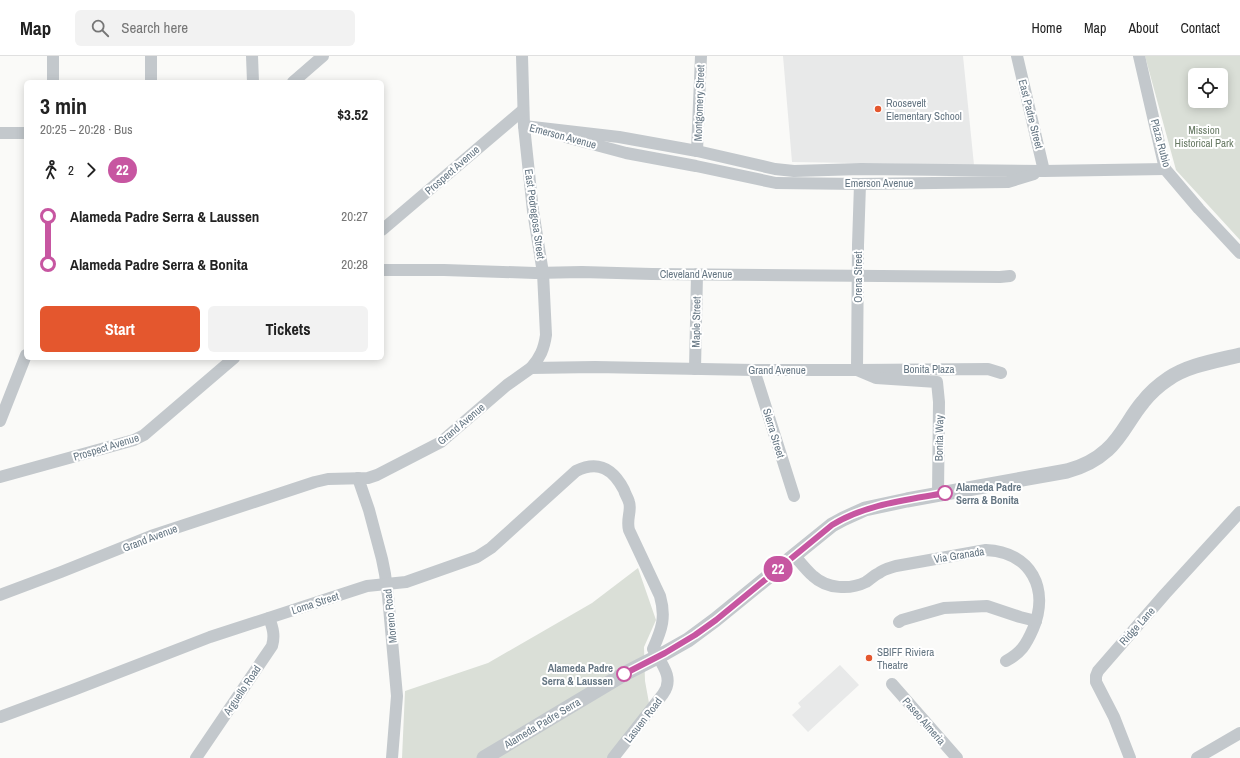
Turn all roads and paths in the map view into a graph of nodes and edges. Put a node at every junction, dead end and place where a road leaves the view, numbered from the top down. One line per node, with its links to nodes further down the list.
1 (53, 56): 9 (street)
2 (151, 56): 10 (street)
3 (252, 56): 11 (street)
4 (323, 56): 12 (street)
5 (522, 56): 13 (street, East Pedregosa Street)
6 (701, 56): 17 (street, Montgomery Street)
7 (1017, 56): 19 (street, East Padre Street)
8 (1139, 56): 18 (street, Plaza Rubio)
9 (53, 80)
10 (151, 80)
11 (252, 80)
12 (295, 80)
13 (523, 110): 14 (street, East Pedregosa Street); 21 (street, Prospect Avenue)
14 (524, 126): 17 (street, Emerson Avenue); 20 (street, Emerson Avenue); 24 (street, East Pedregosa Street)
15 (24, 132): 16 (street)
16 (0, 133)
17 (697, 151): 19 (street, Emerson Avenue)
18 (1165, 169): 19 (street, Emerson Avenue); 22 (street, Plaza Rubio)
19 (1044, 171): 20 (street, Emerson Avenue)
20 (860, 184): 26 (street, Orena Street)
21 (384, 228)
22 (1240, 253)
23 (384, 270): 24 (street, Cleveland Avenue)
24 (543, 273): 25 (street, Cleveland Avenue); 31 (street, East Pedregosa Street)
25 (697, 274): 26 (street, Cleveland Avenue); 32 (street, Maple Street)
26 (858, 275): 27 (street, Cleveland Avenue); 34 (street, Orena Street)
27 (1010, 276)
28 (1240, 356): 40 (street, Alameda Padre Serra)
29 (24, 360): 37 (street)
30 (232, 360): 38 (street, Prospect Avenue)
31 (531, 368): 32 (street, Grand Avenue); 39 (street, Grand Avenue)
32 (694, 369): 33 (street, Grand Avenue)
33 (754, 370): 34 (street, Grand Avenue); 41 (street, Sierra Street)
34 (857, 370): 35 (street, Bonita Plaza); 36 (street, Grand Avenue)
35 (1001, 373)
36 (936, 382): 40 (street, Bonita Way)
37 (0, 420)
38 (0, 476)
39 (358, 478): 44 (street, Moreno Road); 45 (street, Grand Avenue)
40 (938, 494): 43 (street, Alameda Padre Serra)
41 (794, 496)
42 (1240, 512): 59 (street, Ridge Lane)
43 (794, 555): 47 (street, Via Granada); 49 (street, Alameda Padre Serra)
44 (387, 584): 46 (street, Loma Street); 49 (street, Loma Street); 55 (street, Moreno Road)
45 (0, 595)
46 (270, 618): 52 (street, Loma Street); 54 (street, Arguello Road)
47 (1036, 621): 48 (street); 50 (street, Via Granada)
48 (900, 622)
49 (658, 657): 56 (street, Alameda Padre Serra); 57 (street, Lasuen Road)
50 (1006, 661)
51 (892, 684): 58 (street, Paseo Almeria)
52 (0, 718)
53 (1240, 733): 60 (street)
54 (196, 758)
55 (392, 758)
56 (484, 758)
57 (613, 758)
58 (957, 758)
59 (1130, 758)
60 (1197, 758)

